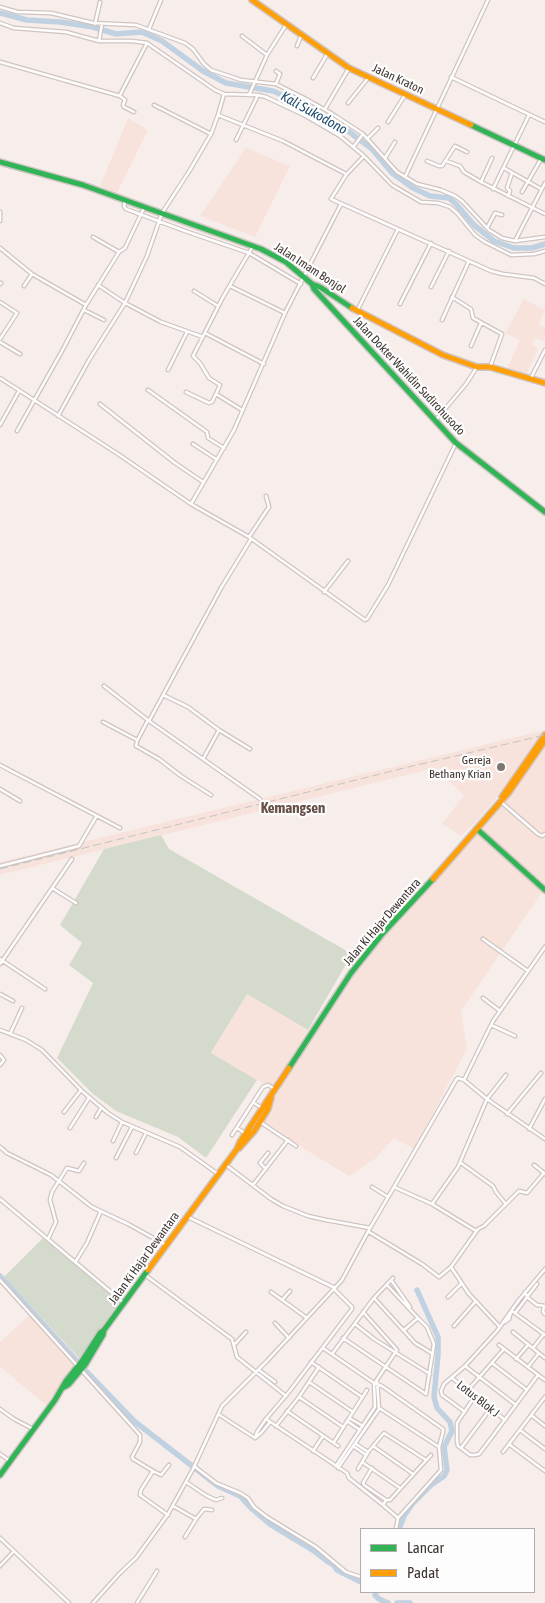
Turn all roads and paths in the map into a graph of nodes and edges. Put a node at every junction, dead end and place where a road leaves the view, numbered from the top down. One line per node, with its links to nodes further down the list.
1 (161, 0): 10 (street)
2 (252, 0): 7 (main road, Jalan Kraton)
3 (488, 0): 23 (street)
4 (100, 2): 8 (street)
5 (0, 7): 8 (street)
6 (0, 23): 13 (street)
7 (286, 23): 11 (main road, Jalan Kraton); 17 (street)
8 (95, 24): 9 (street)
9 (102, 26): 10 (street); 13 (street)
10 (149, 29): 24 (street)
11 (302, 34): 15 (street); 16 (main road, Jalan Kraton)
12 (242, 36): 17 (street)
13 (99, 40): 14 (street)
14 (147, 43): 26 (street); 30 (street)
15 (297, 46)
16 (328, 54): 19 (main road, Jalan Kraton); 22 (street)
17 (267, 55): 24 (street)
18 (0, 62): 30 (street)
19 (349, 68): 21 (main road, Jalan Kraton); 34 (street)
20 (276, 71): 25 (street)
21 (369, 77): 28 (main road, Jalan Kraton); 32 (street)
22 (313, 78)
23 (451, 78): 33 (street); 37 (street)
24 (254, 82): 25 (street); 27 (street)
25 (276, 84): 34 (street)
26 (224, 94): 27 (street); 36 (street)
27 (249, 94): 29 (street)
28 (406, 94): 33 (main road, Jalan Kraton); 38 (street)
29 (258, 95): 40 (street); 47 (street)
30 (120, 96): 35 (street)
31 (154, 104): 42 (street)
32 (348, 104)
33 (436, 108): 48 (main road, Jalan Kraton); 60 (street)
34 (325, 109): 43 (street)
35 (134, 112)
36 (218, 115): 40 (street); 42 (street)
37 (529, 115): 39 (street); 48 (street)
38 (388, 122)
39 (545, 122)
40 (244, 125): 45 (street); 59 (street)
41 (378, 128): 44 (street)
42 (211, 134): 74 (street)
43 (362, 135): 44 (street); 47 (street)
44 (367, 139): 51 (street)
45 (236, 140)
46 (395, 142): 51 (street)
47 (354, 145): 50 (street)
48 (515, 145): 53 (main road, Jalan Kraton); 57 (street)
49 (467, 152): 55 (street)
50 (364, 156): 59 (street); 89 (street)
51 (385, 158): 60 (street)
52 (492, 158): 62 (street)
53 (543, 159): 61 (street)
54 (427, 161): 55 (street)
55 (446, 161): 62 (street)
56 (0, 163): 68 (main road, Jalan Imam Bonjol)
57 (504, 168): 58 (street); 64 (street)
58 (512, 173): 61 (street); 67 (street)
59 (346, 174): 69 (street)
60 (405, 177): 80 (street)
61 (528, 181): 65 (street); 66 (street)
62 (481, 182): 64 (street)
63 (545, 183): 65 (street)
64 (493, 189): 67 (street)
65 (542, 189): 71 (street)
66 (522, 192)
67 (508, 196): 71 (street)
68 (125, 200): 70 (main road, Jalan Imam Bonjol); 73 (street)
69 (341, 204): 81 (street); 94 (street)
70 (144, 206): 73 (street); 74 (main road, Jalan Imam Bonjol)
71 (531, 208): 75 (street); 84 (street)
72 (0, 212): 77 (street)
73 (140, 214): 78 (street); 90 (street)
74 (164, 214): 78 (street); 79 (street); 86 (main road, Jalan Imam Bonjol)
75 (545, 214)
76 (502, 215): 80 (street)
77 (0, 221)
78 (158, 222): 79 (street); 105 (street)
79 (163, 224): 91 (street)
80 (487, 228): 84 (street)
81 (398, 229): 85 (street); 110 (street)
82 (94, 237): 90 (street)
83 (545, 237): 84 (street)
84 (515, 241)
85 (430, 243): 88 (street); 106 (street)
86 (254, 246): 91 (street); 94 (main road, Jalan Imam Bonjol)
87 (0, 248): 93 (street)
88 (449, 251): 92 (street); 101 (street)
89 (545, 251)
90 (119, 252): 98 (street)
91 (249, 253): 95 (street); 100 (street)
92 (469, 261): 97 (street); 103 (street)
93 (32, 274): 99 (street); 107 (street)
94 (304, 276): 95 (street); 96 (main road, Jalan Imam Bonjol)
95 (301, 284): 111 (street)
96 (312, 284): 110 (main road, Jalan Imam Bonjol); 136 (main road, Jalan Dokter Wahidin Sudirohusodo)
97 (545, 284)
98 (98, 285): 105 (street); 107 (street)
99 (24, 286)
100 (230, 286): 108 (street); 111 (street)
101 (431, 287)
102 (194, 291): 108 (street)
103 (452, 297): 113 (street); 114 (street)
104 (0, 302): 117 (street)
105 (125, 303): 115 (street); 135 (street)
106 (400, 304)
107 (86, 305): 109 (street)
108 (218, 306): 116 (street)
109 (84, 310): 112 (street); 132 (street)
110 (357, 311): 122 (main road, Jalan Imam Bonjol)
111 (285, 313): 121 (street)
112 (104, 320)
113 (442, 320)
114 (481, 323): 118 (street); 123 (street)
115 (187, 332): 116 (street); 124 (street)
116 (204, 335): 121 (street); 131 (street)
117 (0, 341): 120 (street)
118 (471, 346)
119 (545, 350): 126 (street)
120 (20, 354)
121 (264, 364): 134 (street)
122 (477, 367): 123 (main road, Jalan Imam Bonjol); 136 (street)
123 (490, 368): 126 (main road, Jalan Imam Bonjol)
124 (168, 370)
125 (0, 378): 129 (street)
126 (531, 378): 127 (main road, Jalan Imam Bonjol)
127 (545, 383)
128 (148, 390): 141 (street)
129 (19, 391): 132 (street); 137 (street)
130 (186, 392): 131 (street)
131 (216, 394): 134 (street)
132 (33, 400): 135 (street); 138 (street)
133 (100, 404): 143 (street)
134 (243, 411): 141 (street)
135 (58, 416): 145 (street)
136 (436, 421): 139 (main road, Jalan Dokter Wahidin Sudirohusodo)
137 (0, 425)
138 (17, 430)
139 (456, 443): 146 (main road, Jalan Dokter Wahidin Sudirohusodo); 149 (street)
140 (193, 444): 142 (street)
141 (224, 448): 142 (street)
142 (216, 459): 143 (street)
143 (203, 482): 145 (street)
144 (266, 496): 147 (street)
145 (191, 504): 147 (street)
146 (545, 512)
147 (250, 538): 149 (street); 151 (street)
148 (348, 561): 149 (street)
149 (324, 592)
150 (104, 686): 152 (street)
151 (163, 695): 152 (street); 154 (street)
152 (149, 720): 157 (street); 159 (street)
153 (103, 722): 157 (street)
154 (219, 730): 158 (street); 159 (street)
155 (545, 735): 164 (main road, Jalan Ki Hajar Dewantara)
156 (545, 740): 164 (main road, Jalan Ki Hajar Dewantara)
157 (137, 741): 162 (street)
158 (250, 750)
159 (203, 758): 163 (street)
160 (0, 765): 166 (street)
161 (0, 789): 165 (street)
162 (212, 795)
163 (260, 800)
164 (500, 800): 168 (main road, Jalan Ki Hajar Dewantara); 169 (street)
165 (20, 801)
166 (96, 817): 167 (street); 171 (street)
167 (120, 828)
168 (477, 829): 173 (main road); 195 (main road, Jalan Ki Hajar Dewantara)
169 (545, 834)
170 (72, 858): 172 (street)
171 (0, 866)
172 (52, 888): 174 (street); 177 (street)
173 (545, 890)
174 (76, 903)
175 (483, 939): 178 (street)
176 (545, 948): 178 (street)
177 (1, 961): 179 (street)
178 (528, 971): 184 (street)
179 (45, 990)
180 (0, 994): 182 (street)
181 (483, 998): 184 (street)
182 (13, 1000)
183 (22, 1008): 187 (street)
184 (500, 1011): 185 (street)
185 (491, 1024): 188 (street); 193 (street)
186 (0, 1030): 187 (street)
187 (10, 1034): 194 (street)
188 (515, 1036)
189 (0, 1055): 190 (street)
190 (0, 1065)
191 (541, 1073): 203 (street)
192 (506, 1075): 197 (street)
193 (464, 1080): 197 (street); 233 (street)
194 (81, 1090): 196 (street); 202 (street)
195 (274, 1090): 199 (street); 200 (main road, Jalan Ki Hajar Dewantara); 206 (main road, Jalan Ki Hajar Dewantara)
196 (89, 1098): 201 (street); 208 (street)
197 (487, 1099): 203 (street); 223 (street)
198 (545, 1099): 210 (street)
199 (255, 1103): 200 (street); 209 (street)
200 (261, 1107): 206 (main road, Jalan Ki Hajar Dewantara)
201 (101, 1108): 204 (street); 205 (street)
202 (64, 1112)
203 (507, 1114): 210 (street)
204 (96, 1117)
205 (122, 1122): 207 (street); 215 (street)
206 (255, 1125): 212 (main road, Jalan Ki Hajar Dewantara); 216 (street); 219 (main road, Jalan Ki Hajar Dewantara)
207 (132, 1127): 211 (street); 222 (street)
208 (70, 1128)
209 (238, 1129): 212 (street); 213 (street)
210 (529, 1129): 214 (street)
211 (146, 1133): 220 (street); 229 (street)
212 (244, 1133): 219 (main road, Jalan Ki Hajar Dewantara)
213 (232, 1134)
214 (545, 1139)
215 (113, 1141)
216 (287, 1143): 217 (street); 227 (street)
217 (296, 1146)
218 (0, 1147): 230 (street)
219 (237, 1149): 225 (main road, Jalan Ki Hajar Dewantara)
220 (136, 1153)
221 (268, 1153): 227 (street)
222 (116, 1158)
223 (461, 1162): 236 (street); 237 (street)
224 (84, 1163): 230 (street)
225 (225, 1164): 229 (main road, Jalan Ki Hajar Dewantara); 231 (street)
226 (534, 1164): 228 (street)
227 (266, 1169): 231 (street)
228 (544, 1173): 236 (street)
229 (218, 1174): 239 (main road, Jalan Ki Hajar Dewantara)
230 (60, 1181): 238 (street); 243 (street)
231 (253, 1185): 240 (street)
232 (372, 1186): 234 (street)
233 (394, 1186): 234 (street); 237 (street)
234 (388, 1197): 240 (street)
235 (0, 1199): 243 (street)
236 (505, 1203): 241 (street)
237 (432, 1204): 241 (street)
238 (102, 1211): 244 (street); 245 (street)
239 (186, 1216): 244 (main road, Jalan Ki Hajar Dewantara); 253 (street)
240 (370, 1228): 242 (street)
241 (478, 1229): 246 (street)
242 (369, 1232): 246 (street); 253 (street)
243 (48, 1239): 245 (street)
244 (166, 1245): 248 (main road, Jalan Ki Hajar Dewantara)
245 (76, 1262): 262 (street)
246 (451, 1267): 250 (street)
247 (545, 1269): 256 (street)
248 (144, 1274): 262 (main road, Jalan Ki Hajar Dewantara); 280 (street)
249 (0, 1280): 294 (street)
250 (460, 1283): 257 (street); 261 (street)
251 (387, 1284): 259 (street); 264 (street); 264 (street)
252 (538, 1284): 258 (street)
253 (335, 1288): 268 (street); 283 (street)
254 (290, 1291): 260 (street)
255 (271, 1292): 260 (street)
256 (525, 1292): 258 (street); 265 (street)
257 (448, 1297)
258 (527, 1297): 263 (street); 265 (street)
259 (374, 1298): 266 (street); 274 (street)
260 (282, 1300): 268 (street)
261 (476, 1302): 272 (street); 273 (street)
262 (124, 1303): 294 (main road, Jalan Ki Hajar Dewantara)
263 (544, 1306): 267 (street)
264 (410, 1310): 269 (street)
265 (513, 1311): 273 (street); 277 (street)
266 (363, 1312): 270 (street); 286 (street)
267 (545, 1314)
268 (307, 1318): 278 (street)
269 (418, 1318): 274 (street); 288 (street)
270 (354, 1323): 279 (street); 286 (street)
271 (275, 1324): 278 (street)
272 (454, 1326)
273 (500, 1327): 295 (street)
274 (404, 1330): 288 (street)
275 (246, 1332): 280 (street)
276 (513, 1332): 281 (street)
277 (544, 1334): 284 (street)
278 (289, 1338): 299 (street)
279 (343, 1338): 287 (street); 298 (street)
280 (234, 1344): 299 (street)
281 (528, 1344): 284 (street); 290 (street)
282 (499, 1346): 285 (street)
283 (323, 1348): 287 (street); 292 (street)
284 (533, 1348): 289 (street)
285 (504, 1350): 290 (street); 293 (street)
286 (396, 1353): 298 (street); 300 (street)
287 (332, 1354): 307 (street)
288 (433, 1354): 300 (street)
289 (539, 1354): 291 (street); 297 (street)
290 (516, 1358): 297 (street)
291 (545, 1358)
292 (311, 1362): 296 (street); 311 (street)
293 (492, 1363): 302 (street); 310 (street)
294 (81, 1366): 334 (main road, Jalan Ki Hajar Dewantara); 360 (street)
295 (465, 1366): 302 (street); 303 (street)
296 (319, 1367): 306 (street); 314 (street)
297 (528, 1367): 301 (street)
298 (386, 1368): 300 (street); 307 (street)
299 (258, 1371): 305 (street); 311 (street); 324 (street)
300 (430, 1374)
301 (538, 1375): 304 (street); 310 (street)
302 (479, 1377): 309 (street); 317 (street)
303 (452, 1378): 309 (street, Lotus Blok J); 323 (street)
304 (545, 1380)
305 (275, 1382)
306 (309, 1382): 313 (street); 322 (street)
307 (376, 1383): 318 (street); 344 (street)
308 (367, 1390): 314 (street)
309 (468, 1390): 312 (street, Lotus Blok J)
310 (527, 1390): 317 (street)
311 (286, 1396): 326 (street)
312 (475, 1396): 319 (street, Lotus Blok J); 323 (street)
313 (299, 1397): 321 (street); 332 (street)
314 (362, 1397): 322 (street)
315 (545, 1397): 316 (street)
316 (544, 1402): 325 (street)
317 (516, 1405): 328 (street)
318 (377, 1407): 333 (street); 344 (street)
319 (491, 1408): 328 (street, Lotus Blok J); 345 (street)
320 (0, 1409): 334 (street)
321 (287, 1411): 330 (street); 337 (street)
322 (353, 1412): 327 (street)
323 (465, 1412): 345 (street)
324 (218, 1414): 338 (street); 357 (street)
325 (531, 1416): 331 (street); 335 (street)
326 (266, 1419): 329 (street); 338 (street)
327 (348, 1419): 332 (street); 333 (street); 336 (street)
328 (505, 1420): 345 (street)
329 (270, 1422): 330 (street); 338 (street)
330 (276, 1426): 347 (street)
331 (545, 1426)
332 (343, 1427): 339 (street)
333 (365, 1427): 336 (street)
334 (33, 1429): 353 (main road, Jalan Ki Hajar Dewantara)
335 (520, 1430): 341 (street); 346 (street)
336 (362, 1431): 340 (street)
337 (323, 1435): 339 (street); 347 (street)
338 (255, 1438)
339 (334, 1442): 342 (street)
340 (353, 1444): 349 (street); 356 (street)
341 (510, 1445): 348 (street); 361 (street)
342 (338, 1446)
343 (373, 1446): 349 (street); 352 (street); 362 (street)
344 (439, 1447): 372 (street)
345 (461, 1448)
346 (545, 1449)
347 (312, 1451): 356 (street)
348 (503, 1452)
349 (367, 1453): 354 (street)
350 (0, 1454): 353 (street)
351 (431, 1455): 352 (street)
352 (426, 1460): 362 (street)
353 (10, 1461): 363 (main road, Jalan Ki Hajar Dewantara)
354 (362, 1462): 358 (street); 359 (street)
355 (170, 1465): 360 (street)
356 (337, 1467): 368 (street)
357 (194, 1468): 364 (street); 380 (street)
358 (372, 1468): 365 (street); 367 (street)
359 (358, 1469)
360 (153, 1471): 371 (street)
361 (545, 1471)
362 (413, 1474): 365 (street)
363 (0, 1475)
364 (186, 1482): 366 (street); 369 (street)
365 (400, 1488): 367 (street)
366 (222, 1498)
367 (386, 1500): 368 (street)
368 (382, 1505): 372 (street)
369 (173, 1506): 371 (street); 373 (street)
370 (212, 1510): 373 (street)
371 (168, 1515): 382 (street)
372 (398, 1518): 374 (street)
373 (196, 1519): 375 (street)
374 (396, 1528)
375 (185, 1537)
376 (0, 1538): 377 (street)
377 (14, 1551): 378 (street); 381 (street)
378 (0, 1566)
379 (157, 1571): 383 (street)
380 (360, 1577)
381 (68, 1603)
382 (93, 1603)
383 (137, 1603)

